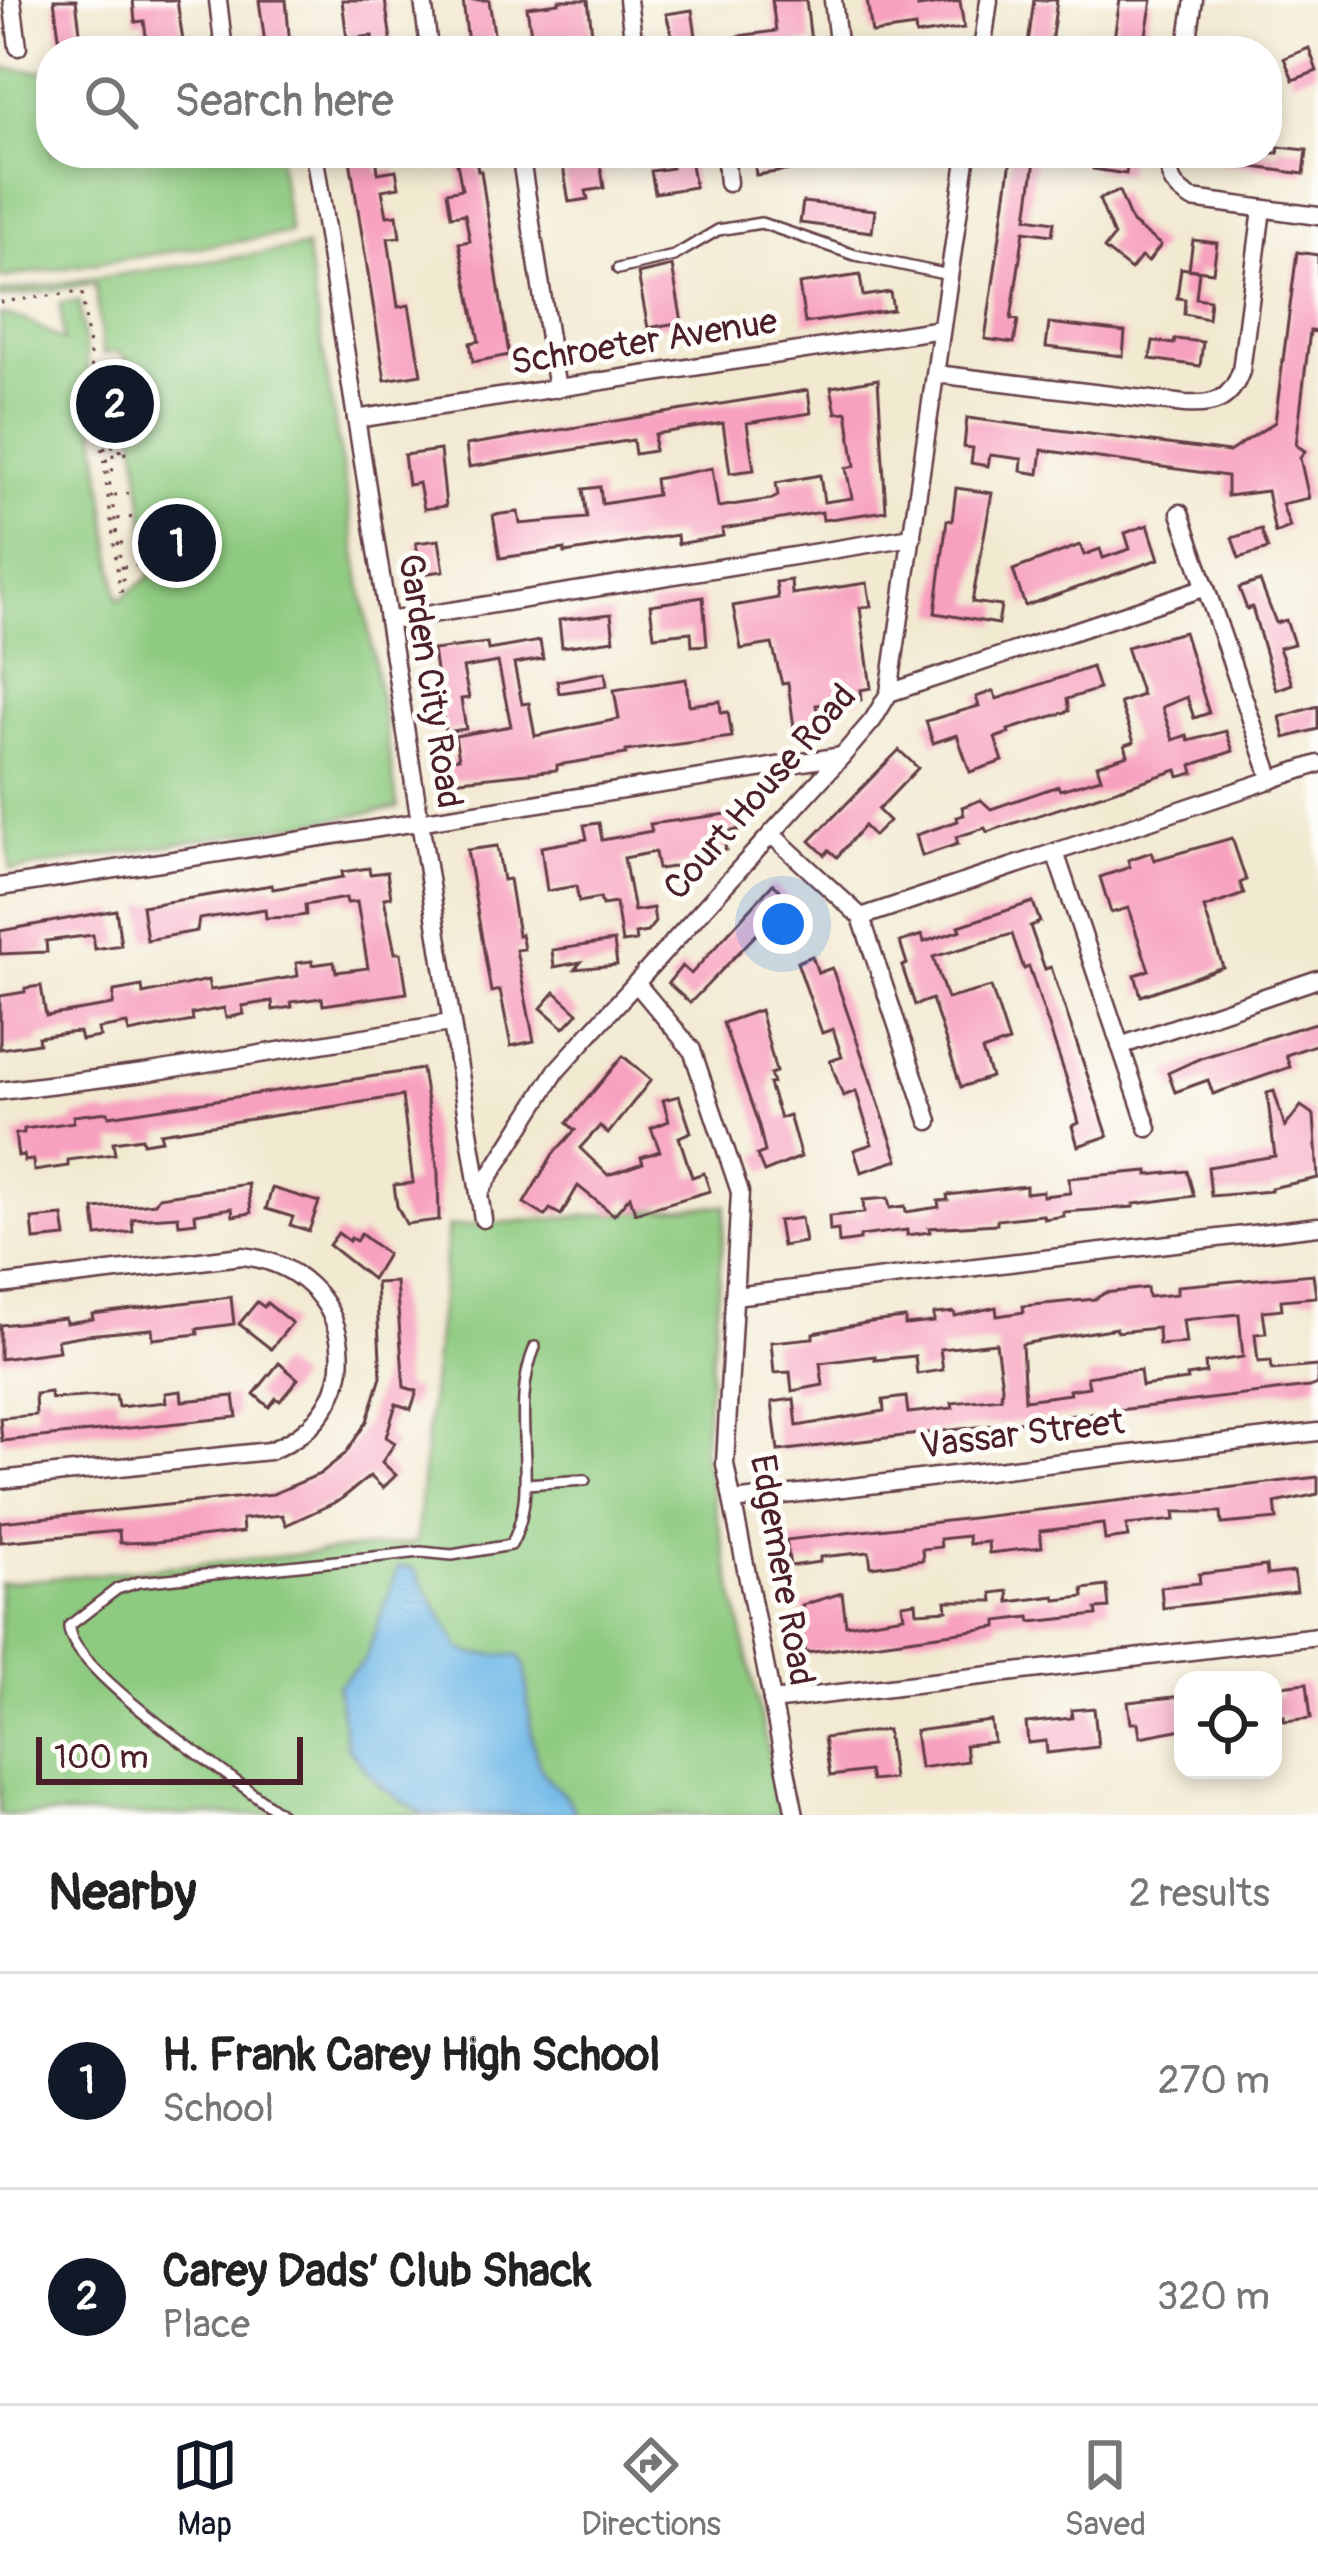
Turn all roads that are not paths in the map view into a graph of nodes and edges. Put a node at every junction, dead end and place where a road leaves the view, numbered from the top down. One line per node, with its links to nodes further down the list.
1 (12, 0): 14 (street)
2 (218, 0): 8 (street)
3 (423, 0): 9 (street)
4 (628, 0): 10 (street)
5 (833, 0): 11 (street)
6 (989, 0): 12 (street)
7 (1194, 0): 13 (street)
8 (222, 36)
9 (427, 36)
10 (633, 36)
11 (837, 36)
12 (984, 36)
13 (1188, 36)
14 (18, 47)
15 (316, 168): 28 (street, Garden City Road)
16 (522, 168): 27 (street)
17 (726, 168): 20 (street)
18 (965, 168): 24 (street, Court House Road)
19 (1169, 168): 21 (street)
20 (728, 183)
21 (1262, 208): 22 (street); 26 (street)
22 (1318, 216)
23 (618, 268): 24 (lane)
24 (949, 275): 25 (street, Court House Road)
25 (941, 329): 26 (street, Court House Road); 27 (street, Schroeter Avenue)
26 (936, 374): 30 (street, Court House Road)
27 (556, 389): 28 (street, Schroeter Avenue)
28 (356, 419): 32 (street, Garden City Road)
29 (1180, 513): 31 (street)
30 (912, 537): 32 (street); 33 (street, Court House Road)
31 (1206, 587): 33 (street); 36 (street)
32 (388, 621): 37 (street, Garden City Road)
33 (889, 693): 34 (street, Court House Road)
34 (842, 756): 37 (street); 38 (street, Court House Road)
35 (1318, 764): 36 (street)
36 (1272, 779): 39 (street)
37 (419, 823): 40 (street); 44 (street, Garden City Road)
38 (771, 834): 41 (street); 43 (street, Court House Road)
39 (1055, 853): 41 (street); 45 (street)
40 (0, 887)
41 (861, 917): 47 (street)
42 (1318, 979): 45 (street)
43 (636, 982): 49 (street, Court House Road); 53 (street, Edgemere Road)
44 (450, 1023): 46 (street); 49 (street, Garden City Road)
45 (1120, 1046): 48 (street)
46 (0, 1091)
47 (929, 1121)
48 (1148, 1128)
49 (479, 1192): 50 (street, Garden City Road)
50 (483, 1219)
51 (1318, 1226): 53 (street)
52 (0, 1285): 56 (street)
53 (734, 1296): 59 (street, Edgemere Road)
54 (535, 1347): 58 (lane)
55 (1318, 1432): 59 (street, Vassar Street)
56 (0, 1480)
57 (585, 1480): 58 (lane)
58 (526, 1484): 62 (lane)
59 (733, 1501): 61 (street, Edgemere Road)
60 (1318, 1636): 61 (street)
61 (772, 1701): 63 (street, Edgemere Road)
62 (282, 1815)
63 (795, 1815)

